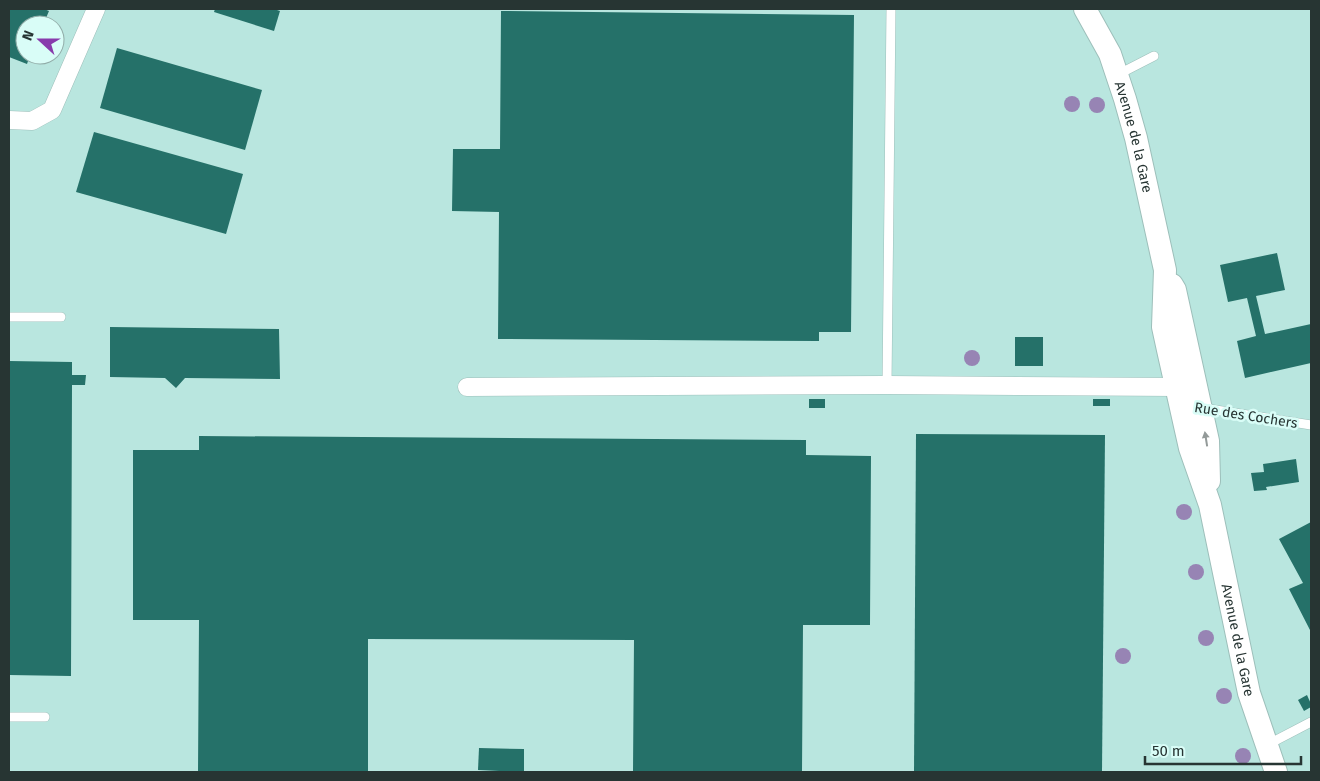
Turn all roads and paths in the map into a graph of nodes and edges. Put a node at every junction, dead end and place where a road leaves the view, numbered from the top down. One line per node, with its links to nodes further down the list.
1 (96, 9): 6 (street)
2 (891, 9): 9 (lane)
3 (1085, 9): 5 (street, Avenue de la Gare)
4 (1154, 56): 5 (lane)
5 (1117, 75): 11 (street, Avenue de la Gare)
6 (9, 120)
7 (9, 317): 8 (lane)
8 (61, 317)
9 (887, 385): 10 (street); 11 (street)
10 (467, 386)
11 (1188, 395): 12 (lane, Rue des Cochers); 16 (street, Avenue de la Gare)
12 (1311, 425)
13 (9, 716): 14 (lane)
14 (45, 717)
15 (1311, 722): 16 (lane)
16 (1266, 745): 17 (street, Avenue de la Gare)
17 (1276, 772)

